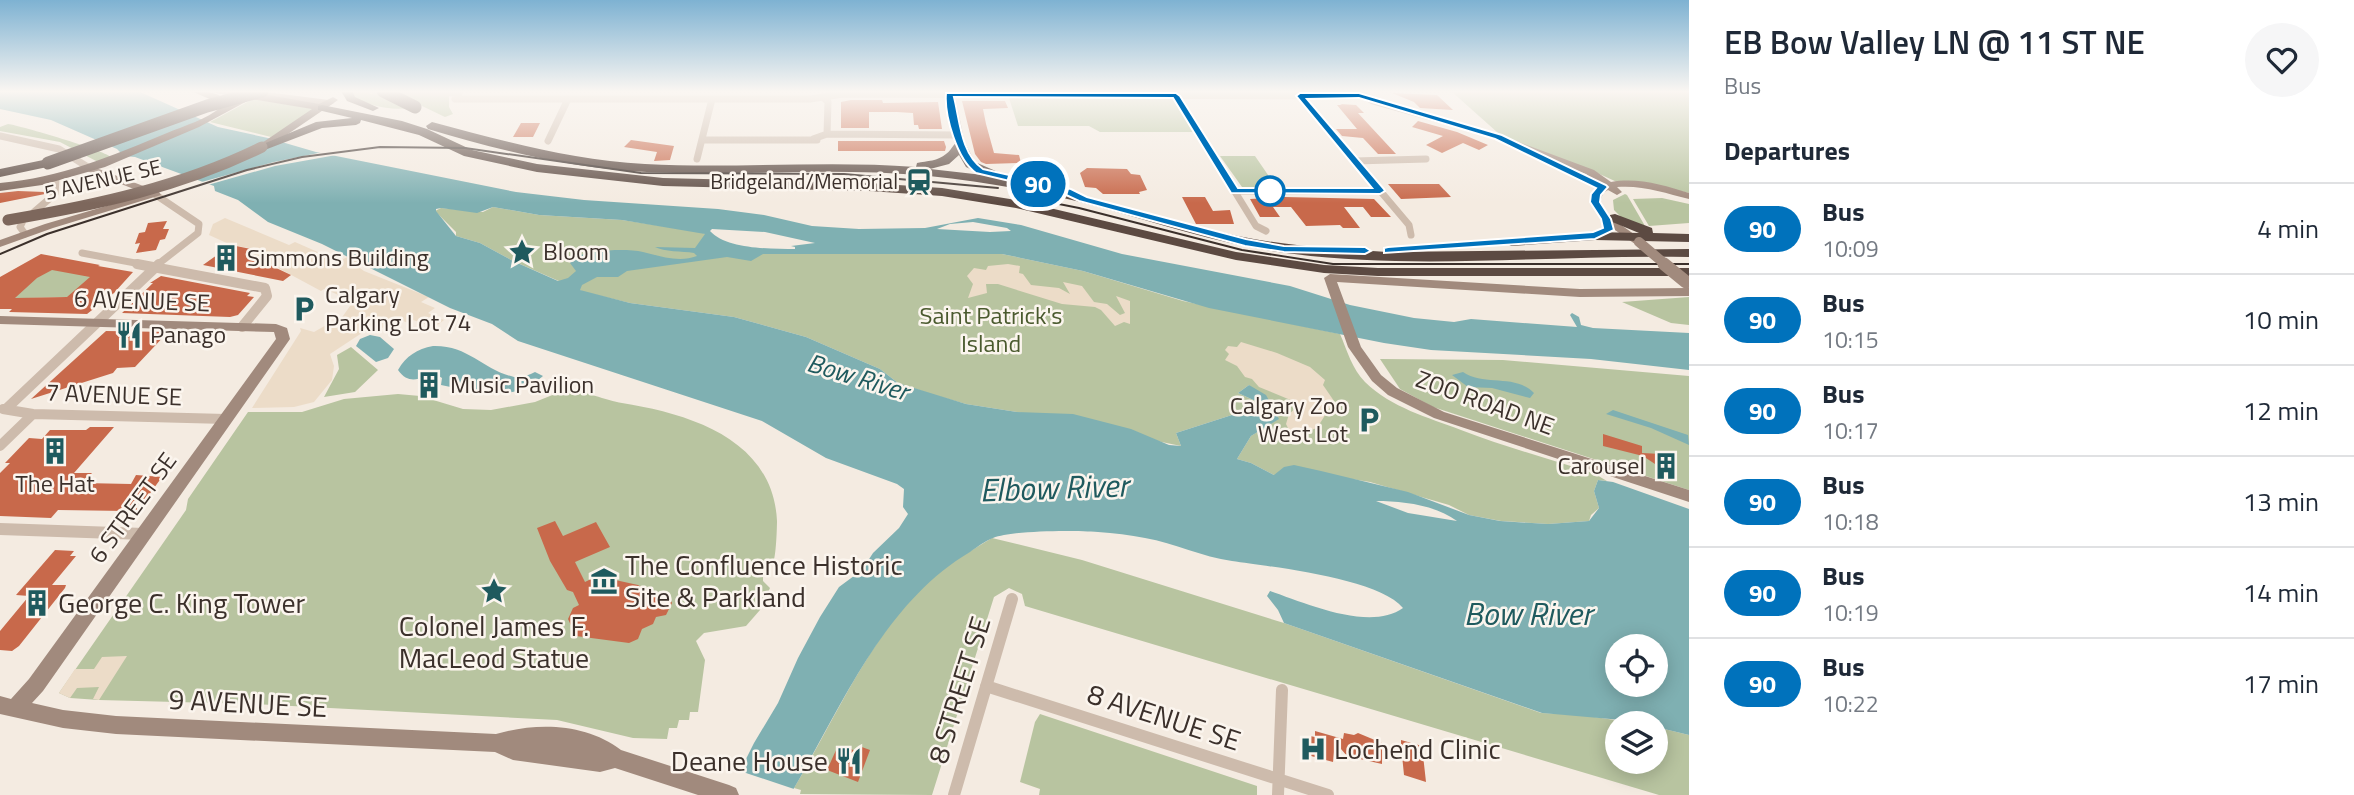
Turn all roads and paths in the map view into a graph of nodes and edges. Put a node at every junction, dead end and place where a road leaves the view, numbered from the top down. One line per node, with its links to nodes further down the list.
1 (153, 128): 28 (highway, bridge)
2 (189, 128): 27 (main road)
3 (295, 128): 17 (main road)
4 (309, 128): 17 (highway)
5 (416, 128): 38 (highway)
6 (431, 128): 22 (highway)
7 (458, 128): 22 (highway, bridge)
8 (554, 128): 20 (street)
9 (706, 128): 19 (street)
10 (830, 128): 15 (street)
11 (957, 128): 18 (street)
12 (1196, 128): 32 (street)
13 (1327, 128): 25 (street)
14 (1470, 128): 31 (street)
15 (831, 135): 18 (street); 19 (street)
16 (0, 136): 27 (street)
17 (284, 136): 21 (highway)
18 (959, 139): 26 (highway); 36 (highway)
19 (703, 140): 23 (street)
20 (548, 141)
21 (262, 147): 40 (main road, 5 AVENUE SE, bridge)
22 (517, 150): 26 (highway)
23 (697, 159)
24 (1426, 159): 25 (street)
25 (1355, 161): 33 (street)
26 (866, 168): 36 (highway)
27 (91, 169): 29 (main road); 34 (street)
28 (0, 173)
29 (57, 179): 30 (main road); 37 (street)
30 (0, 187)
31 (1610, 188): 35 (street); 39 (street)
32 (1235, 191): 33 (street); 41 (street)
33 (1380, 191): 42 (street)
34 (156, 195): 46 (street); 50 (street)
35 (1689, 197)
36 (1083, 199): 47 (highway)
37 (34, 212)
38 (1075, 218): 51 (highway); 52 (highway)
39 (1610, 218): 43 (highway); 44 (highway); 45 (street)
40 (4, 220)
41 (1266, 231)
42 (1411, 235)
43 (1595, 236): 45 (highway); 47 (highway)
44 (1689, 237): 45 (highway)
45 (1636, 239): 52 (street, bridge)
46 (0, 244)
47 (1284, 249): 49 (highway)
48 (82, 253): 50 (street)
49 (1689, 253)
50 (156, 266): 54 (street); 55 (street)
51 (1331, 282): 52 (street); 61 (street, ZOO ROAD NE)
52 (1688, 283)
53 (0, 320): 54 (street, 6 AVENUE SE)
54 (96, 323): 55 (street, 6 AVENUE SE); 57 (street)
55 (242, 327): 56 (street, 6 AVENUE SE)
56 (282, 331): 59 (street, 6 STREET SE)
57 (3, 409): 58 (street, 7 AVENUE SE)
58 (33, 414): 59 (street, 7 AVENUE SE); 60 (street)
59 (226, 419): 63 (street, 6 STREET SE)
60 (0, 446)
61 (1689, 496)
62 (0, 529): 63 (street)
63 (144, 534): 67 (street, 6 STREET SE)
64 (1012, 599): 65 (street, 8 STREET SE)
65 (986, 686): 68 (street, 8 AVENUE SE); 70 (street, 8 STREET SE)
66 (1282, 690): 68 (street)
67 (7, 707): 69 (street, 9 AVENUE SE)
68 (1279, 779): 71 (street); 72 (street, 8 AVENUE SE)
69 (729, 795)
70 (954, 795)
71 (1278, 795)
72 (1328, 795)

